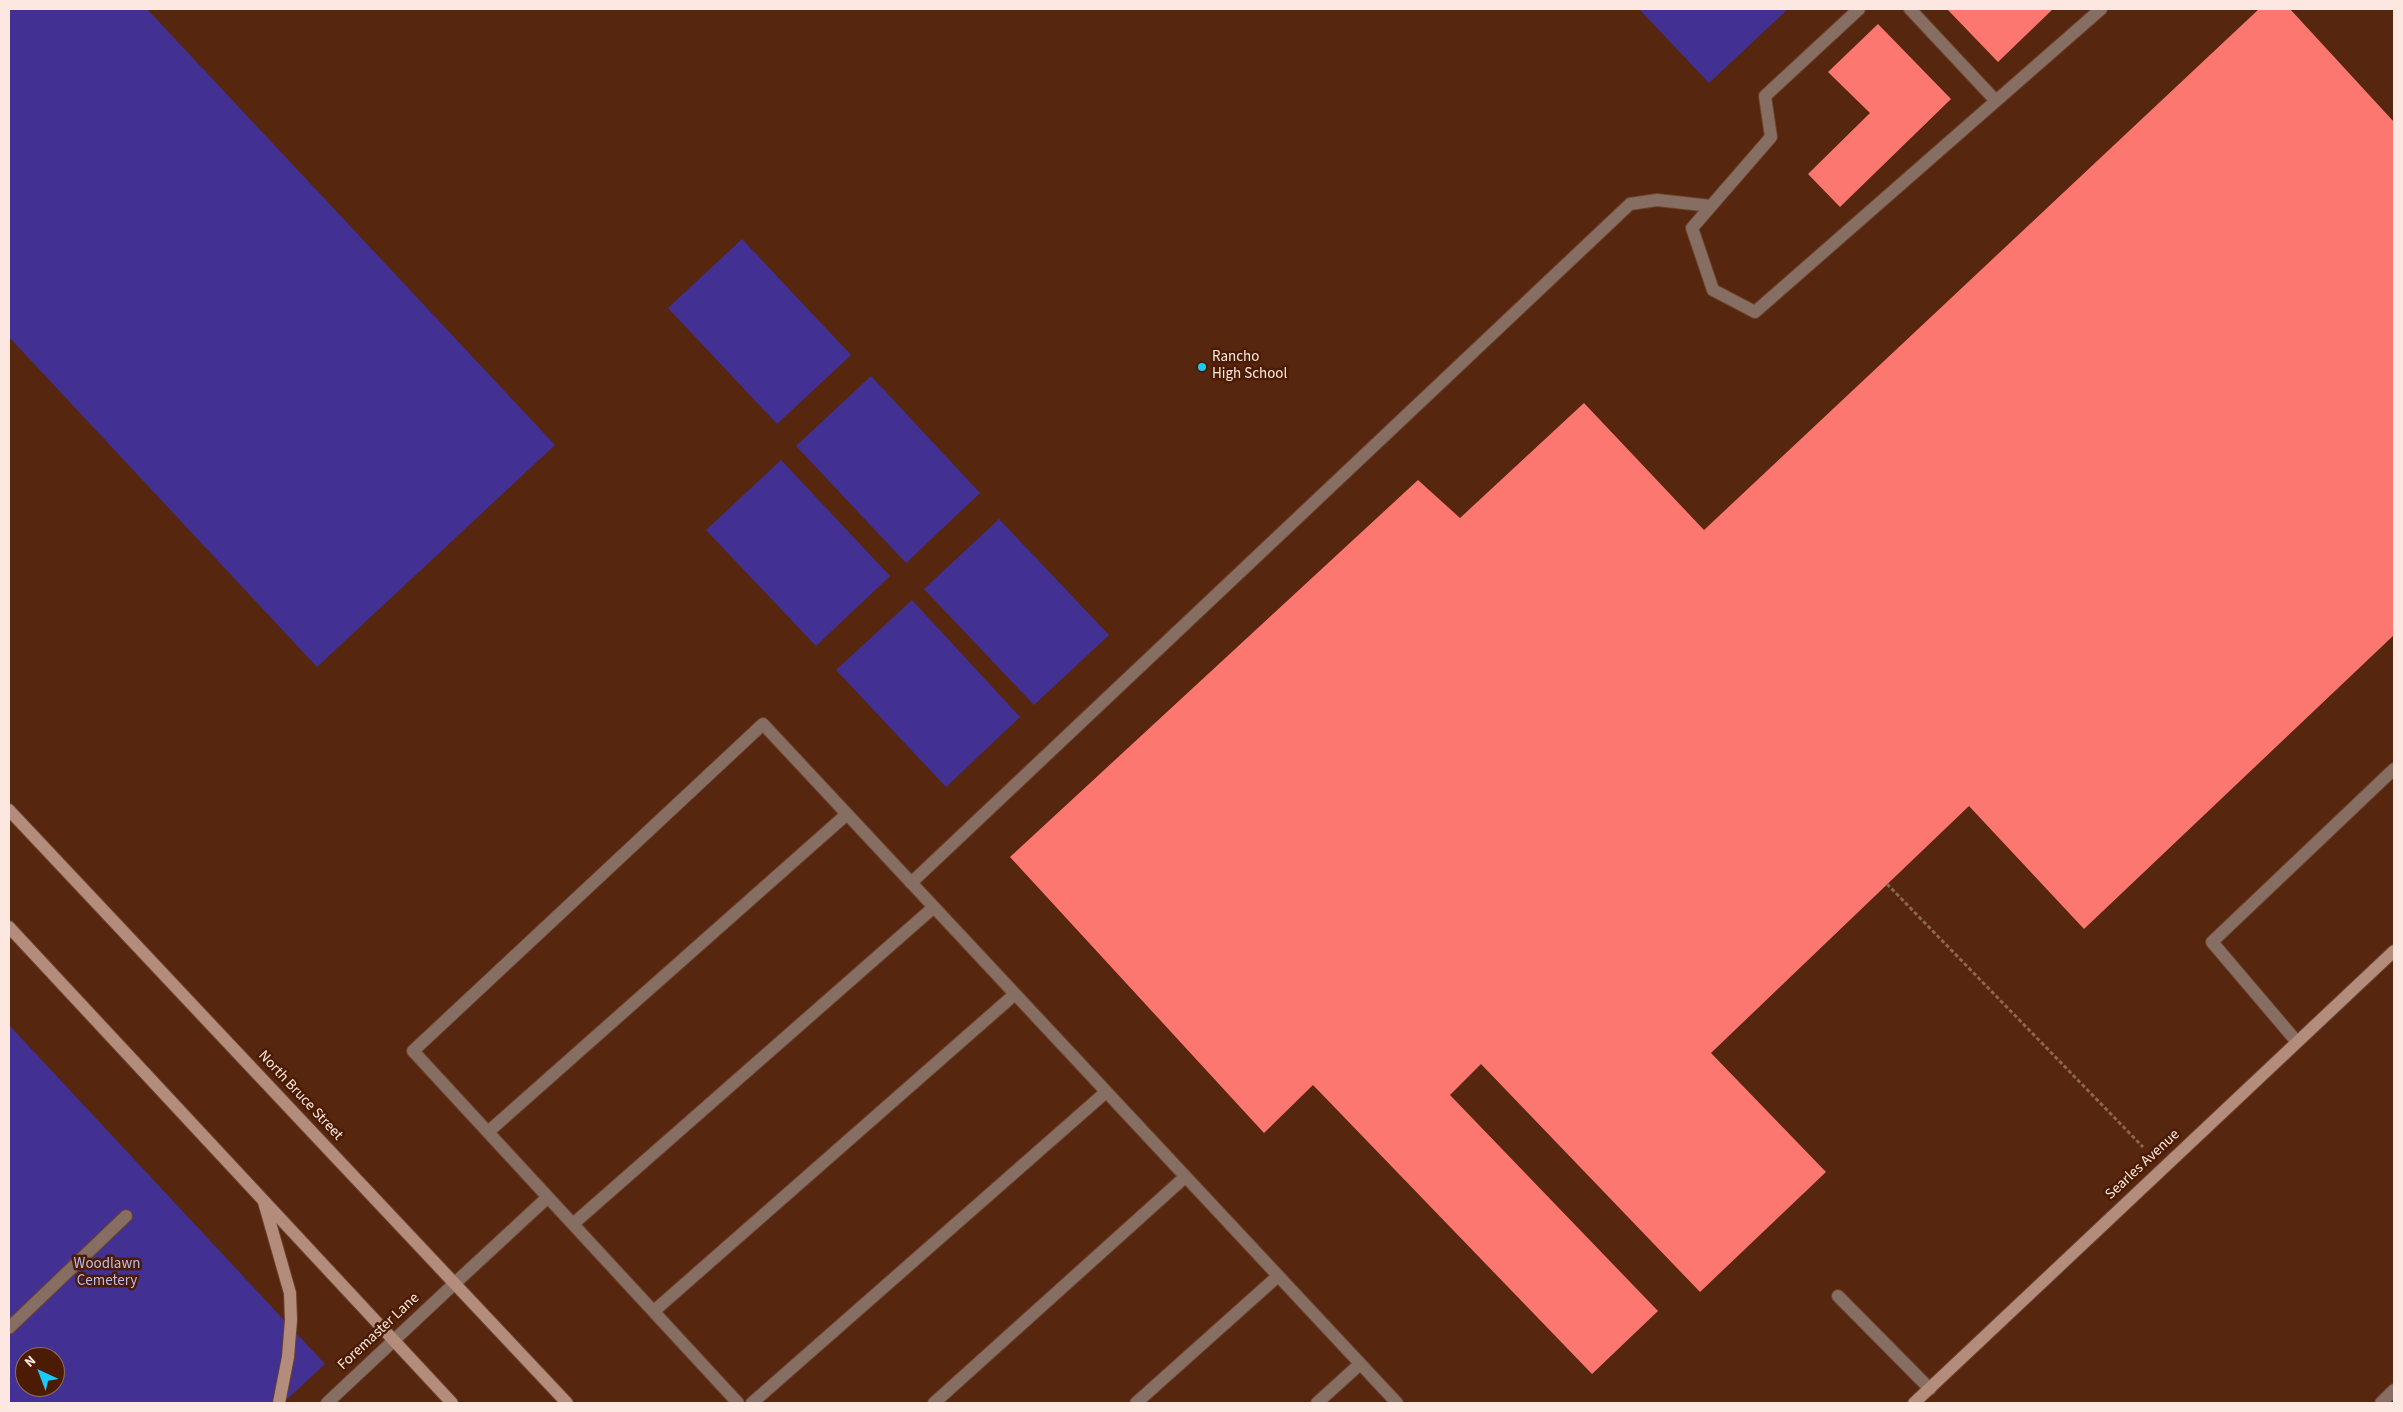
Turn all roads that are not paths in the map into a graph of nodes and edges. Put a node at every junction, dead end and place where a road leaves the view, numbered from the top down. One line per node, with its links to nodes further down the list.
1 (1859, 9): 5 (street)
2 (1910, 9): 4 (street)
3 (2100, 9): 4 (street)
4 (1996, 101): 5 (street)
5 (1712, 206): 9 (street)
6 (2394, 769): 14 (street)
7 (9, 810): 23 (main road, North Bruce Street)
8 (847, 814): 9 (street); 16 (street); 16 (street)
9 (911, 883): 10 (street)
10 (934, 907): 13 (street); 21 (street)
11 (9, 927): 19 (main road)
12 (2394, 951): 14 (main road, Searles Avenue)
13 (1015, 994): 15 (street); 25 (street)
14 (2297, 1042): 29 (main road, Searles Avenue)
15 (1106, 1092): 17 (street); 36 (street)
16 (488, 1132): 18 (street)
17 (1185, 1177): 22 (street); 37 (street)
18 (548, 1196): 21 (street); 23 (street, Foremaster Lane)
19 (263, 1200): 27 (main road); 31 (main road)
20 (126, 1216): 26 (street)
21 (573, 1224): 25 (street)
22 (1278, 1276): 28 (street); 38 (street)
23 (454, 1284): 27 (street, Foremaster Lane); 34 (main road, North Bruce Street)
24 (1838, 1296): 29 (street)
25 (654, 1311): 35 (street)
26 (9, 1328)
27 (394, 1340): 32 (street, Foremaster Lane); 33 (main road)
28 (1360, 1364): 39 (street); 40 (street)
29 (1930, 1389): 41 (main road, Searles Avenue)
30 (2394, 1390): 42 (street)
31 (279, 1403)
32 (327, 1403)
33 (452, 1403)
34 (567, 1403)
35 (738, 1403)
36 (752, 1403)
37 (934, 1403)
38 (1136, 1403)
39 (1317, 1403)
40 (1396, 1403)
41 (1914, 1403)
42 (2380, 1403)

